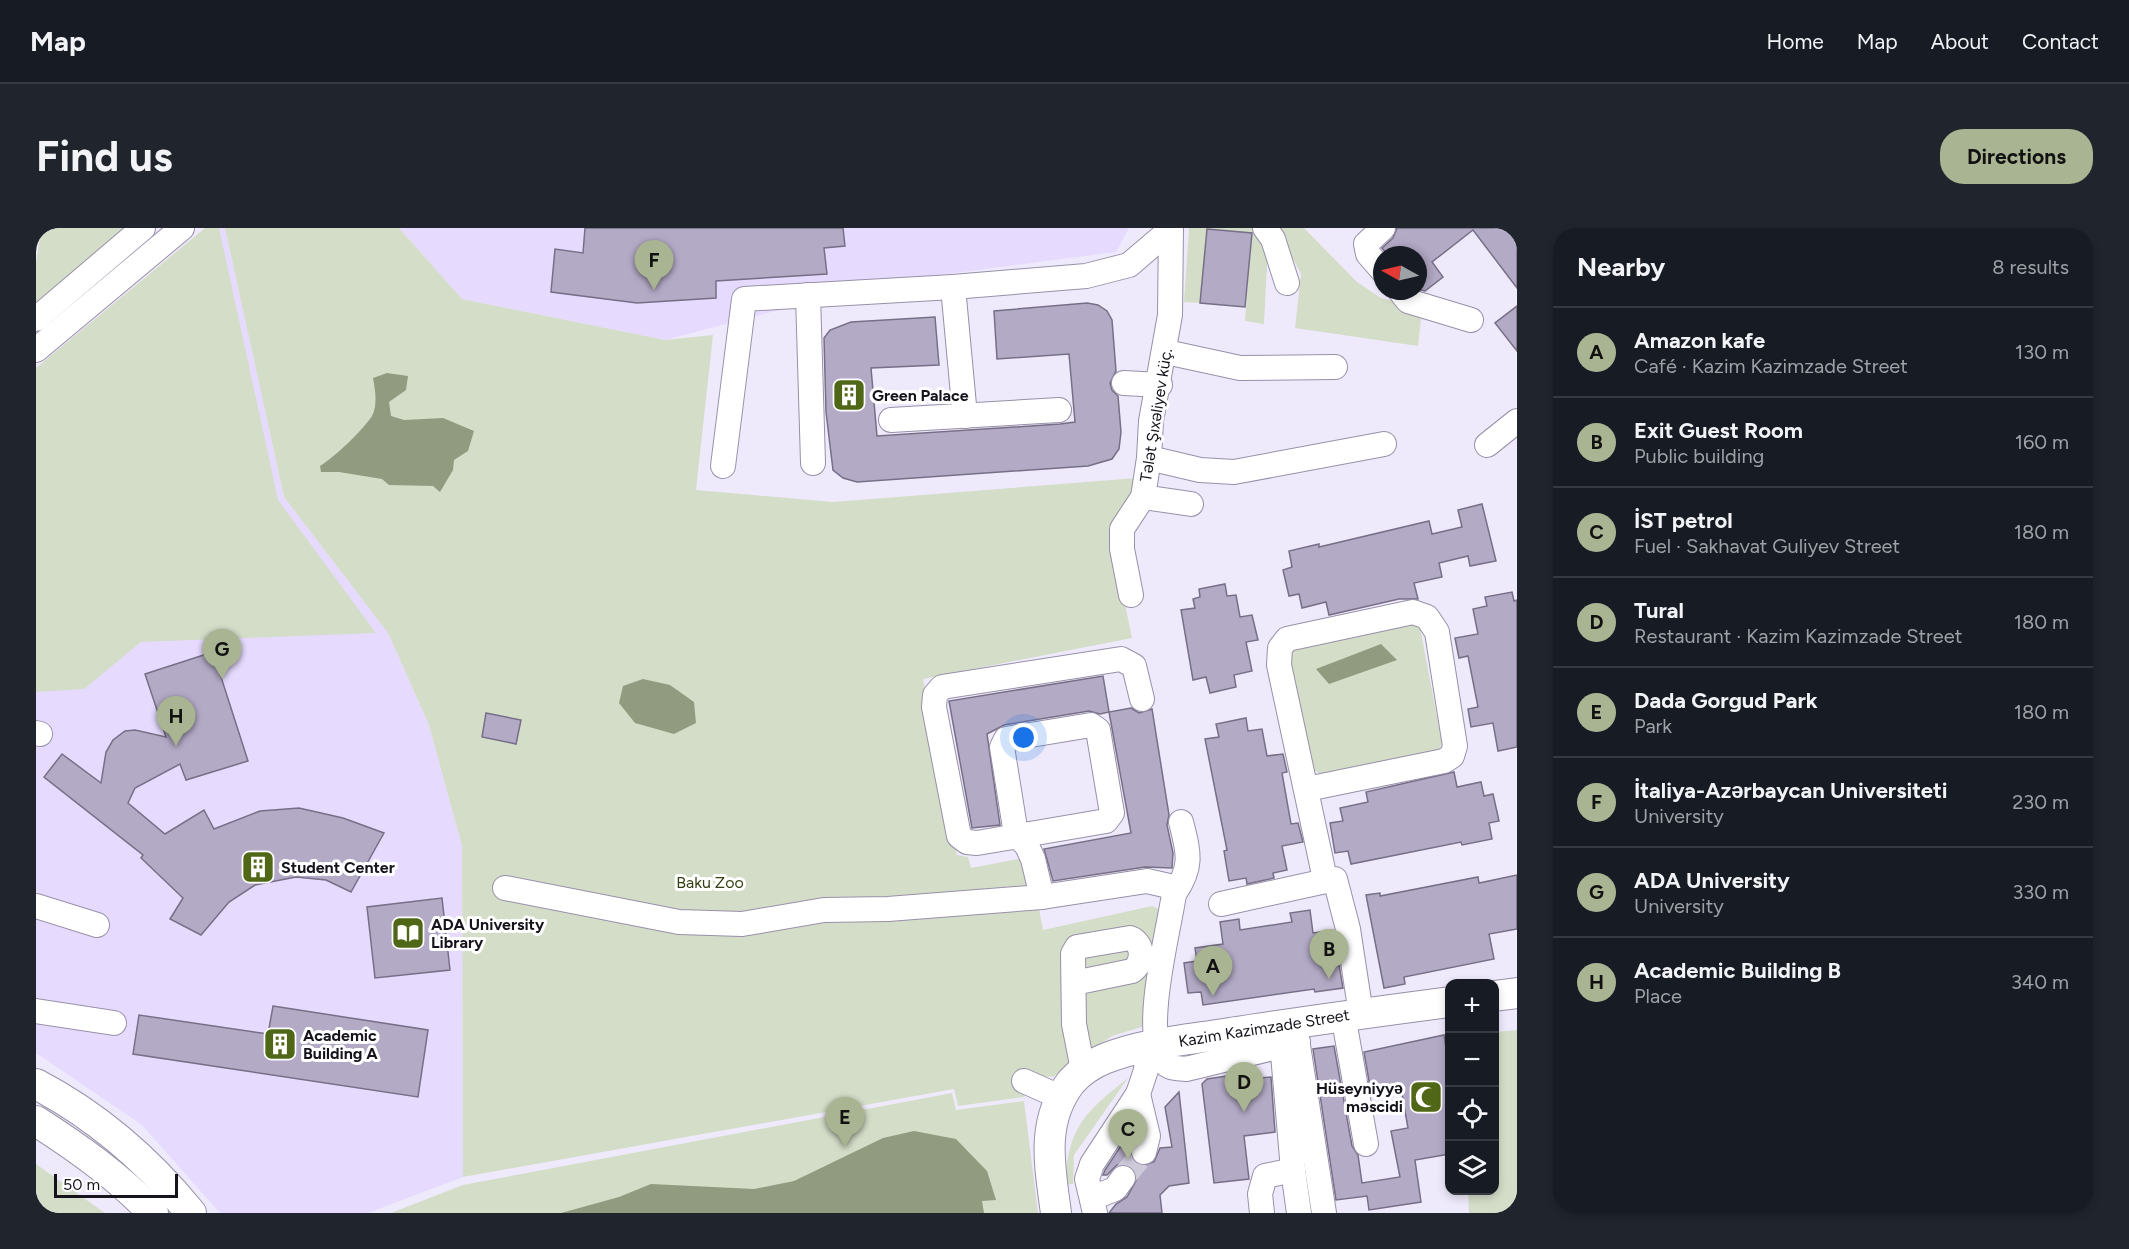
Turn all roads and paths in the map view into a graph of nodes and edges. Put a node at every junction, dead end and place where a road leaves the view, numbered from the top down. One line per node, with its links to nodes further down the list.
1 (143, 228): 11 (street)
2 (182, 228): 13 (street)
3 (1265, 228): 7 (street)
4 (1383, 228): 6 (street)
5 (1171, 229): 8 (street); 14 (street, Tələt Şıxəliyev küç.)
6 (1373, 260)
7 (1287, 283)
8 (953, 287): 9 (street); 20 (street)
9 (808, 295): 25 (street); 26 (street)
10 (1407, 300): 12 (street)
11 (36, 319)
12 (1471, 320)
13 (36, 350)
14 (1166, 352): 15 (street); 17 (street, Tələt Şıxəliyev küç.)
15 (1335, 367)
16 (1124, 383): 17 (street)
17 (1160, 385): 24 (street, Tələt Şıxəliyev küç.)
18 (1059, 410): 20 (street)
19 (1516, 415): 23 (street)
20 (965, 416): 21 (street)
21 (891, 420)
22 (1384, 444): 24 (street)
23 (1487, 445)
24 (1149, 458): 27 (street, Tələt Şıxəliyev küç.)
25 (813, 463)
26 (723, 466)
27 (1143, 496): 28 (street); 29 (street, Tələt Şıxəliyev küç.)
28 (1191, 504)
29 (1131, 595)
30 (1142, 699): 33 (street)
31 (1307, 789): 31 (street); 34 (street)
32 (1181, 822): 36 (street)
33 (1016, 834): 33 (street); 37 (street)
34 (1325, 879): 38 (street); 46 (street)
35 (505, 888): 37 (street)
36 (1174, 894): 37 (street); 49 (street)
37 (1042, 897)
38 (1221, 904)
39 (36, 906): 40 (street)
40 (98, 925)
41 (1074, 983): 50 (street)
42 (1517, 993): 43 (main road)
43 (1499, 995)
44 (1445, 1003): 46 (main road, Kazim Kazimzade Street)
45 (36, 1011): 47 (street)
46 (1352, 1015): 48 (main road, Kazim Kazimzade Street); 56 (street)
47 (114, 1023)
48 (1289, 1034): 49 (main road, Kazim Kazimzade Street); 58 (street); 66 (street)
49 (1152, 1046): 50 (main road, Kazim Kazimzade Street); 53 (street)
50 (1083, 1070): 54 (main road)
51 (1024, 1081): 54 (street)
52 (36, 1084): 62 (main road)
53 (1138, 1094): 57 (street); 60 (street)
54 (1062, 1098): 63 (main road)
55 (36, 1121): 61 (main road)
56 (1366, 1144)
57 (1144, 1152)
58 (1293, 1170): 64 (street); 65 (street)
59 (1123, 1178): 60 (street)
60 (1093, 1205)
61 (153, 1213)
62 (191, 1213)
63 (1056, 1213)
64 (1262, 1213)
65 (1299, 1213)
66 (1324, 1213)

